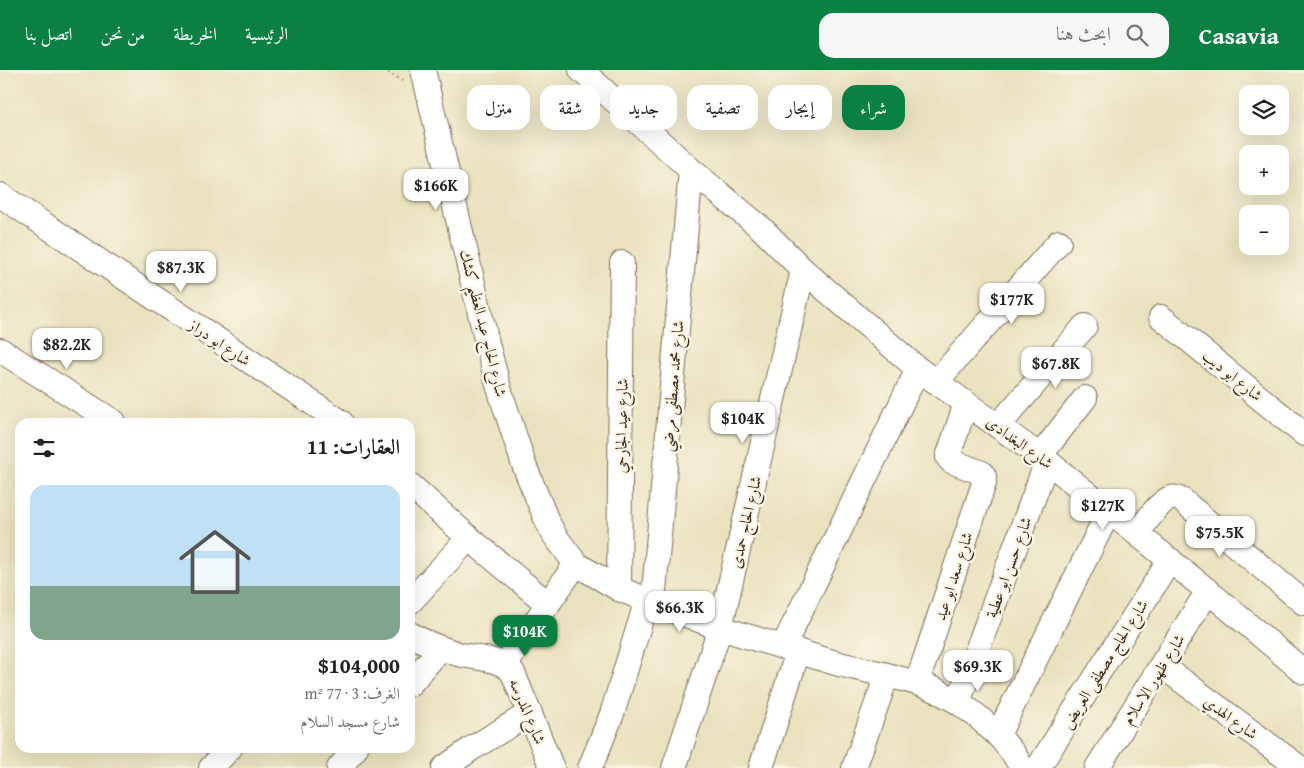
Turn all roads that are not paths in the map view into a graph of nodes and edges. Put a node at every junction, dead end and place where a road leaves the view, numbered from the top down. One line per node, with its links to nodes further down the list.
1 (423, 70): 24 (street, شارع الحاج عبد العظيم كشك)
2 (580, 70): 3 (street, شارع البغدادى)
3 (691, 170): 7 (street, شارع البغدادى); 28 (street, شارع محمد مصطفى مرضي)
4 (0, 195): 15 (street, شارع ابو دراز)
5 (1059, 242): 11 (street)
6 (622, 263): 25 (street, شارع عيد الجارحي)
7 (803, 270): 11 (street, شارع البغدادى); 31 (street, شارع الحاج حمدى)
8 (1161, 317): 17 (street, شارع ابو ديب)
9 (1085, 326): 16 (street)
10 (0, 350): 14 (street)
11 (927, 376): 13 (street, شارع البغدادى); 34 (street)
12 (1085, 398): 18 (street, شارع حسن ابو عطية)
13 (966, 403): 16 (street, شارع البغدادى); 40 (street, شارع سعد ابو عيد)
14 (108, 418)
15 (335, 418)
16 (998, 426): 18 (street, شارع البغدادى)
17 (1304, 434)
18 (1044, 458): 20 (street, شارع البغدادى); 41 (street, شارع حسن ابو عطية)
19 (415, 489): 22 (street)
20 (1109, 511): 21 (street, شارع البغدادى); 43 (street)
21 (1137, 533): 23 (street, شارع البغدادى); 30 (street)
22 (470, 538): 27 (street); 29 (street)
23 (1170, 560): 26 (street, شارع البغدادى); 55 (street, شارع الحاج مصطفى العريض)
24 (576, 564): 25 (street); 29 (street)
25 (619, 589): 28 (street)
26 (1208, 591): 36 (street, شارع ظهور الاسلام); 37 (street, شارع البغدادى)
27 (415, 597)
28 (650, 602): 31 (street); 51 (street, شارع محمد مصطفى مرضي)
29 (548, 604): 35 (street)
30 (1304, 604)
31 (720, 628): 34 (street); 52 (street, شارع الحاج حمدى)
32 (415, 636): 33 (street, شارع المدرسه)
33 (441, 648): 35 (street, شارع المدرسه); 39 (street)
34 (791, 649): 38 (street); 53 (street)
35 (505, 665): 42 (street, شارع المدرسه)
36 (1162, 666): 56 (street, شارع ظهور الاسلام); 57 (street, شارع الهدي)
37 (1304, 672)
38 (887, 675): 40 (street); 54 (street)
39 (415, 678)
40 (917, 683): 41 (street)
41 (958, 702): 43 (street)
42 (530, 713): 49 (street); 50 (street, شارع المدرسه)
43 (998, 735): 46 (street)
44 (225, 753): 47 (street)
45 (352, 753): 48 (street)
46 (1021, 763)
47 (211, 768)
48 (338, 768)
49 (444, 768)
50 (552, 768)
51 (590, 768)
52 (674, 768)
53 (761, 768)
54 (854, 768)
55 (1038, 768)
56 (1097, 768)
57 (1300, 768)

